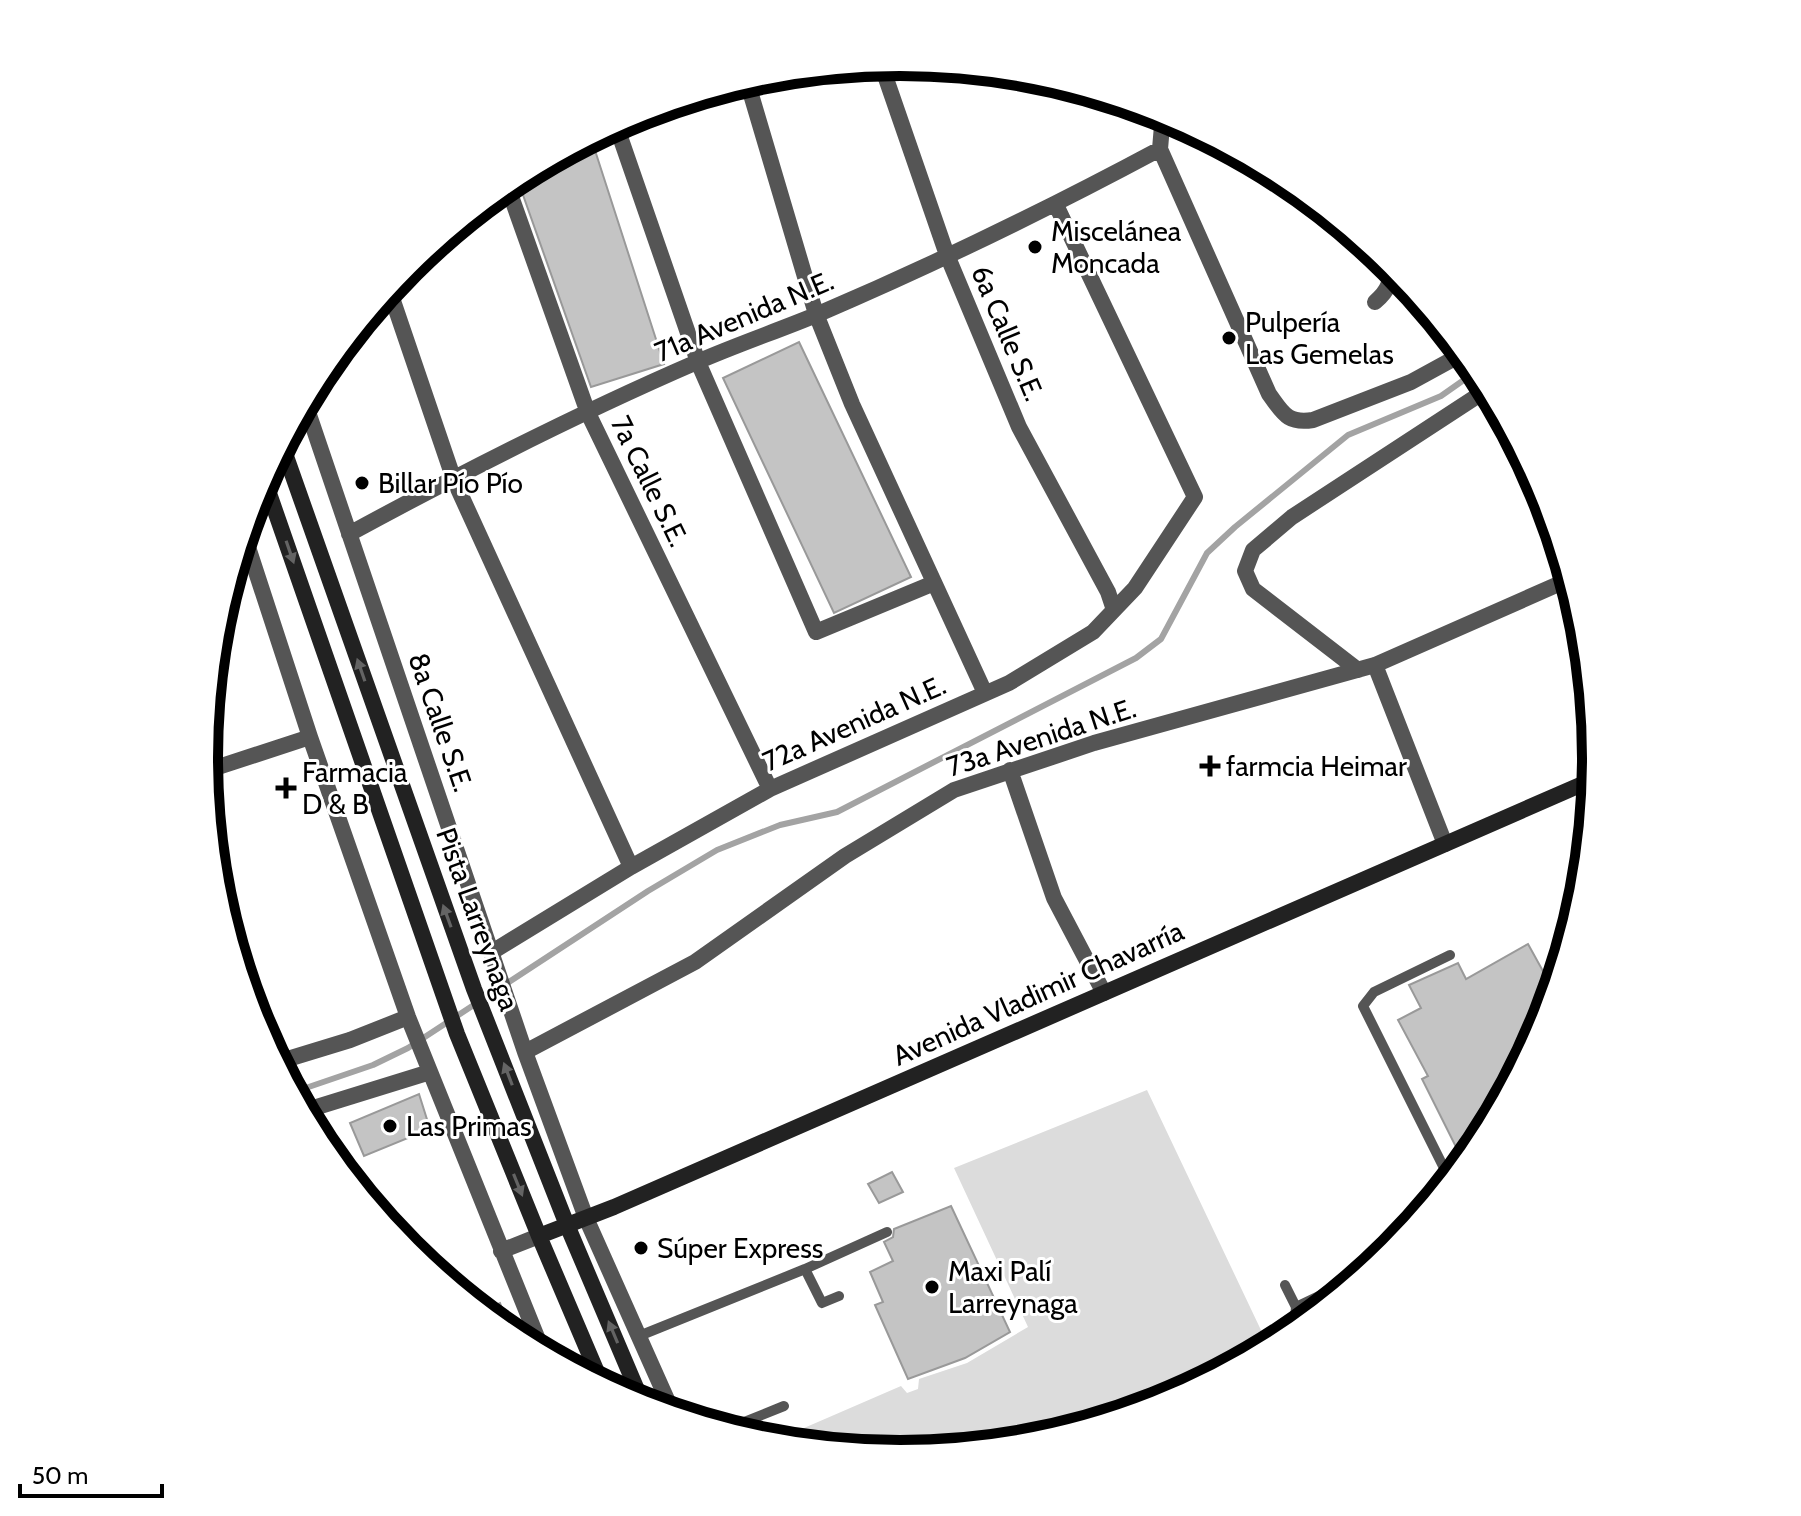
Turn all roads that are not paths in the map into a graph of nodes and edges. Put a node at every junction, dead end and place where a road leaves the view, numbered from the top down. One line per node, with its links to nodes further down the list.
1 (885, 76): 8 (street, 6a Calle S.E.)
2 (751, 93): 12 (street)
3 (1161, 128): 5 (street)
4 (620, 137): 14 (street)
5 (1160, 149): 7 (street, 71a Avenida N.E.); 13 (street)
6 (512, 198): 16 (street, 7a Calle S.E.)
7 (1056, 205): 8 (street, 71a Avenida N.E.); 25 (street, 72a Avenida N.E.)
8 (947, 255): 12 (street, 71a Avenida N.E.); 25 (street, 6a Calle S.E.)
9 (1390, 284): 11 (street)
10 (393, 302): 19 (street)
11 (1375, 302)
12 (816, 314): 14 (street, 71a Avenida N.E.); 23 (street)
13 (1453, 359)
14 (698, 362): 16 (street, 71a Avenida N.E.); 23 (street)
15 (1478, 396): 27 (street)
16 (588, 413): 19 (street, 71a Avenida N.E.); 33 (street, 7a Calle S.E.)
17 (310, 417): 21 (street, 8a Calle S.E.)
18 (287, 460): 46 (main road, Pista Larreynaga, one-way to 18)
19 (454, 480): 21 (street, 71a Avenida N.E.); 35 (street)
20 (270, 497): 48 (main road, Pista Larreynaga, one-way to 48)
21 (349, 534): 37 (street, 8a Calle S.E.)
22 (250, 554): 29 (street)
23 (934, 583): 28 (street)
24 (1560, 584): 26 (street, 73a Avenida N.E.)
25 (1114, 610): 28 (street, 72a Avenida N.E.)
26 (1375, 665): 27 (street, 73a Avenida N.E.); 34 (street)
27 (1358, 670): 31 (street, 73a Avenida N.E.)
28 (985, 693): 33 (street, 72a Avenida N.E.)
29 (310, 737): 30 (street); 39 (street)
30 (218, 767)
31 (1010, 770): 38 (street); 40 (street, 73a Avenida N.E.)
32 (1581, 784): 34 (main road, Avenida Vladimir Chavarría)
33 (770, 789): 35 (street, 72a Avenida N.E.)
34 (1445, 844): 38 (main road, Avenida Vladimir Chavarría)
35 (631, 867): 37 (street, 72a Avenida N.E.)
36 (1450, 955): 44 (lane)
37 (494, 960): 40 (street, 8a Calle S.E.)
38 (1104, 993): 45 (main road, Avenida Vladimir Chavarría)
39 (412, 1027): 41 (street); 42 (street)
40 (525, 1052): 45 (street, 8a Calle S.E.)
41 (288, 1059)
42 (427, 1065): 43 (street); 49 (street)
43 (315, 1107)
44 (1445, 1169)
45 (586, 1218): 46 (main road, Avenida Vladimir Chavarría); 59 (street, 8a Calle S.E.)
46 (567, 1225): 48 (main road, Avenida Vladimir Chavarría); 61 (main road, Pista Larreynaga, one-way to 46)
47 (887, 1232): 50 (lane)
48 (539, 1236): 49 (street, Avenida Vladimir Chavarría); 60 (main road, Pista Larreynaga)
49 (501, 1251): 56 (street)
50 (805, 1269): 53 (lane); 59 (lane)
51 (1285, 1285): 54 (lane)
52 (1320, 1295): 54 (lane)
53 (839, 1296)
54 (1296, 1307): 55 (lane)
55 (1295, 1313)
56 (533, 1329): 57 (street); 58 (street)
57 (530, 1330)
58 (535, 1333)
59 (639, 1336): 62 (street, 8a Calle S.E.)
60 (595, 1368)
61 (635, 1386)
62 (667, 1398)
63 (784, 1406): 64 (lane)
64 (745, 1422)

